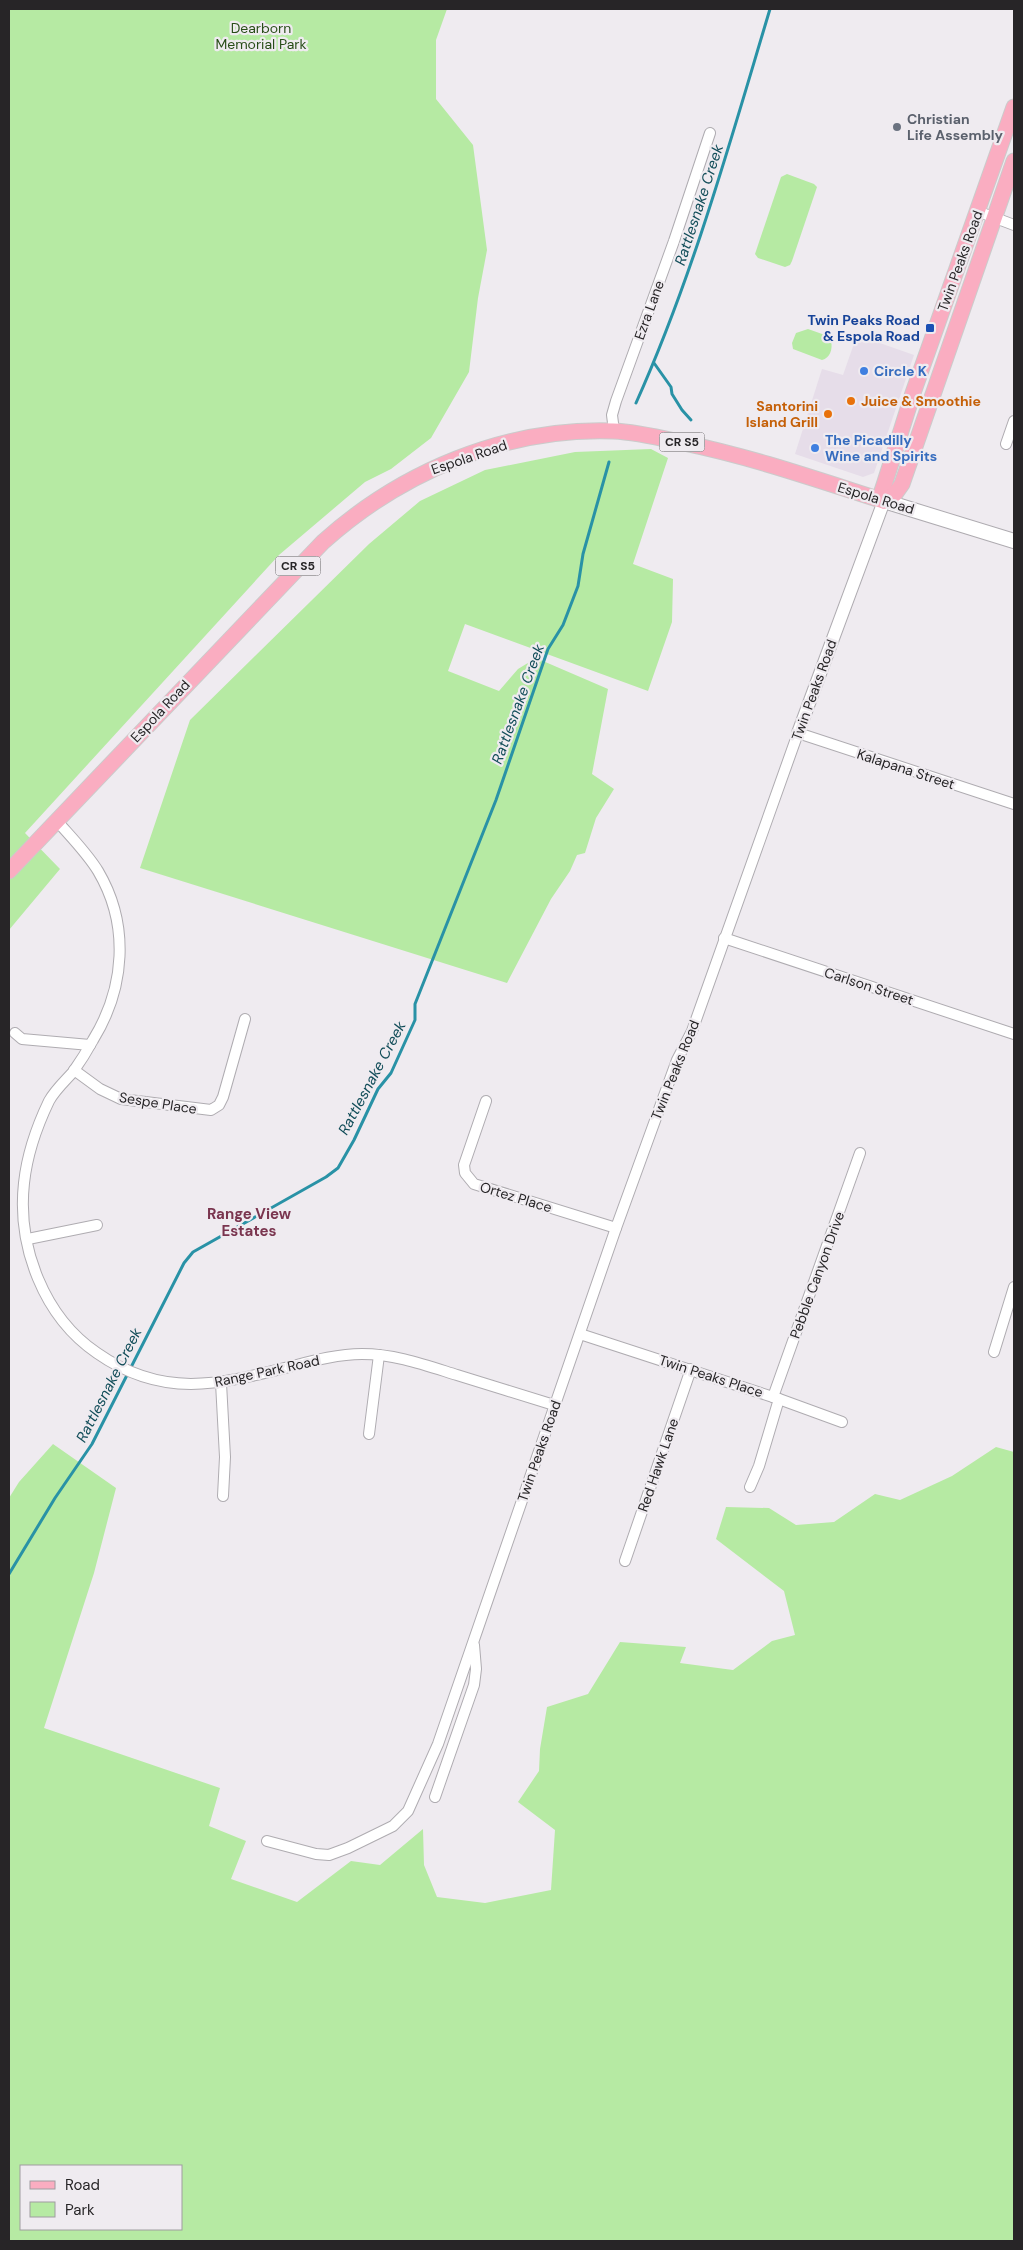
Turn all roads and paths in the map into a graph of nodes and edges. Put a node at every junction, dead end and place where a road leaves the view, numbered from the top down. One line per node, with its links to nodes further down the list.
1 (1014, 107): 4 (main road, Twin Peaks Road)
2 (710, 133): 8 (street, Ezra Lane)
3 (1014, 161): 5 (main road, Twin Peaks Road)
4 (977, 211): 5 (street); 10 (main road, Twin Peaks Road)
5 (994, 218): 6 (street); 10 (main road, Twin Peaks Road)
6 (1014, 224)
7 (1014, 421): 9 (street)
8 (614, 431): 10 (main road, Espola Road / CR S5); 14 (main road, Espola Road / CR S5)
9 (1006, 444)
10 (884, 501): 11 (main road, Espola Road / CR S5); 12 (street, Twin Peaks Road)
11 (1014, 541)
12 (798, 733): 13 (street, Kalapana Street); 16 (street, Twin Peaks Road)
13 (1014, 804)
14 (57, 821): 15 (main road, Espola Road / CR S5); 20 (street, Range Park Road)
15 (9, 871)
16 (724, 938): 19 (street, Carlson Street); 25 (street, Twin Peaks Road)
17 (245, 1019): 21 (street, Sespe Place)
18 (14, 1033): 20 (street)
19 (1014, 1034)
20 (90, 1045): 21 (street, Range Park Road)
21 (74, 1070): 26 (street, Range Park Road)
22 (486, 1101): 25 (street, Ortez Place)
23 (860, 1153): 33 (street, Pebble Canyon Drive)
24 (97, 1225): 26 (street)
25 (616, 1228): 28 (street, Twin Peaks Road)
26 (28, 1239): 32 (street, Range Park Road)
27 (1014, 1287): 29 (street)
28 (580, 1334): 31 (street, Twin Peaks Place); 34 (street, Twin Peaks Road)
29 (994, 1352)
30 (378, 1355): 32 (street, Range Park Road); 34 (street, Range Park Road); 36 (street)
31 (691, 1370): 33 (street, Twin Peaks Place); 39 (street, Red Hawk Lane)
32 (221, 1383): 38 (street)
33 (776, 1398): 35 (street, Twin Peaks Place); 37 (street, Pebble Canyon Drive)
34 (554, 1405): 40 (street, Twin Peaks Road)
35 (842, 1422)
36 (369, 1434)
37 (750, 1487)
38 (223, 1496)
39 (624, 1561)
40 (473, 1642): 41 (street, Twin Peaks Road); 42 (street, Twin Peaks Road)
41 (434, 1797)
42 (267, 1841)

